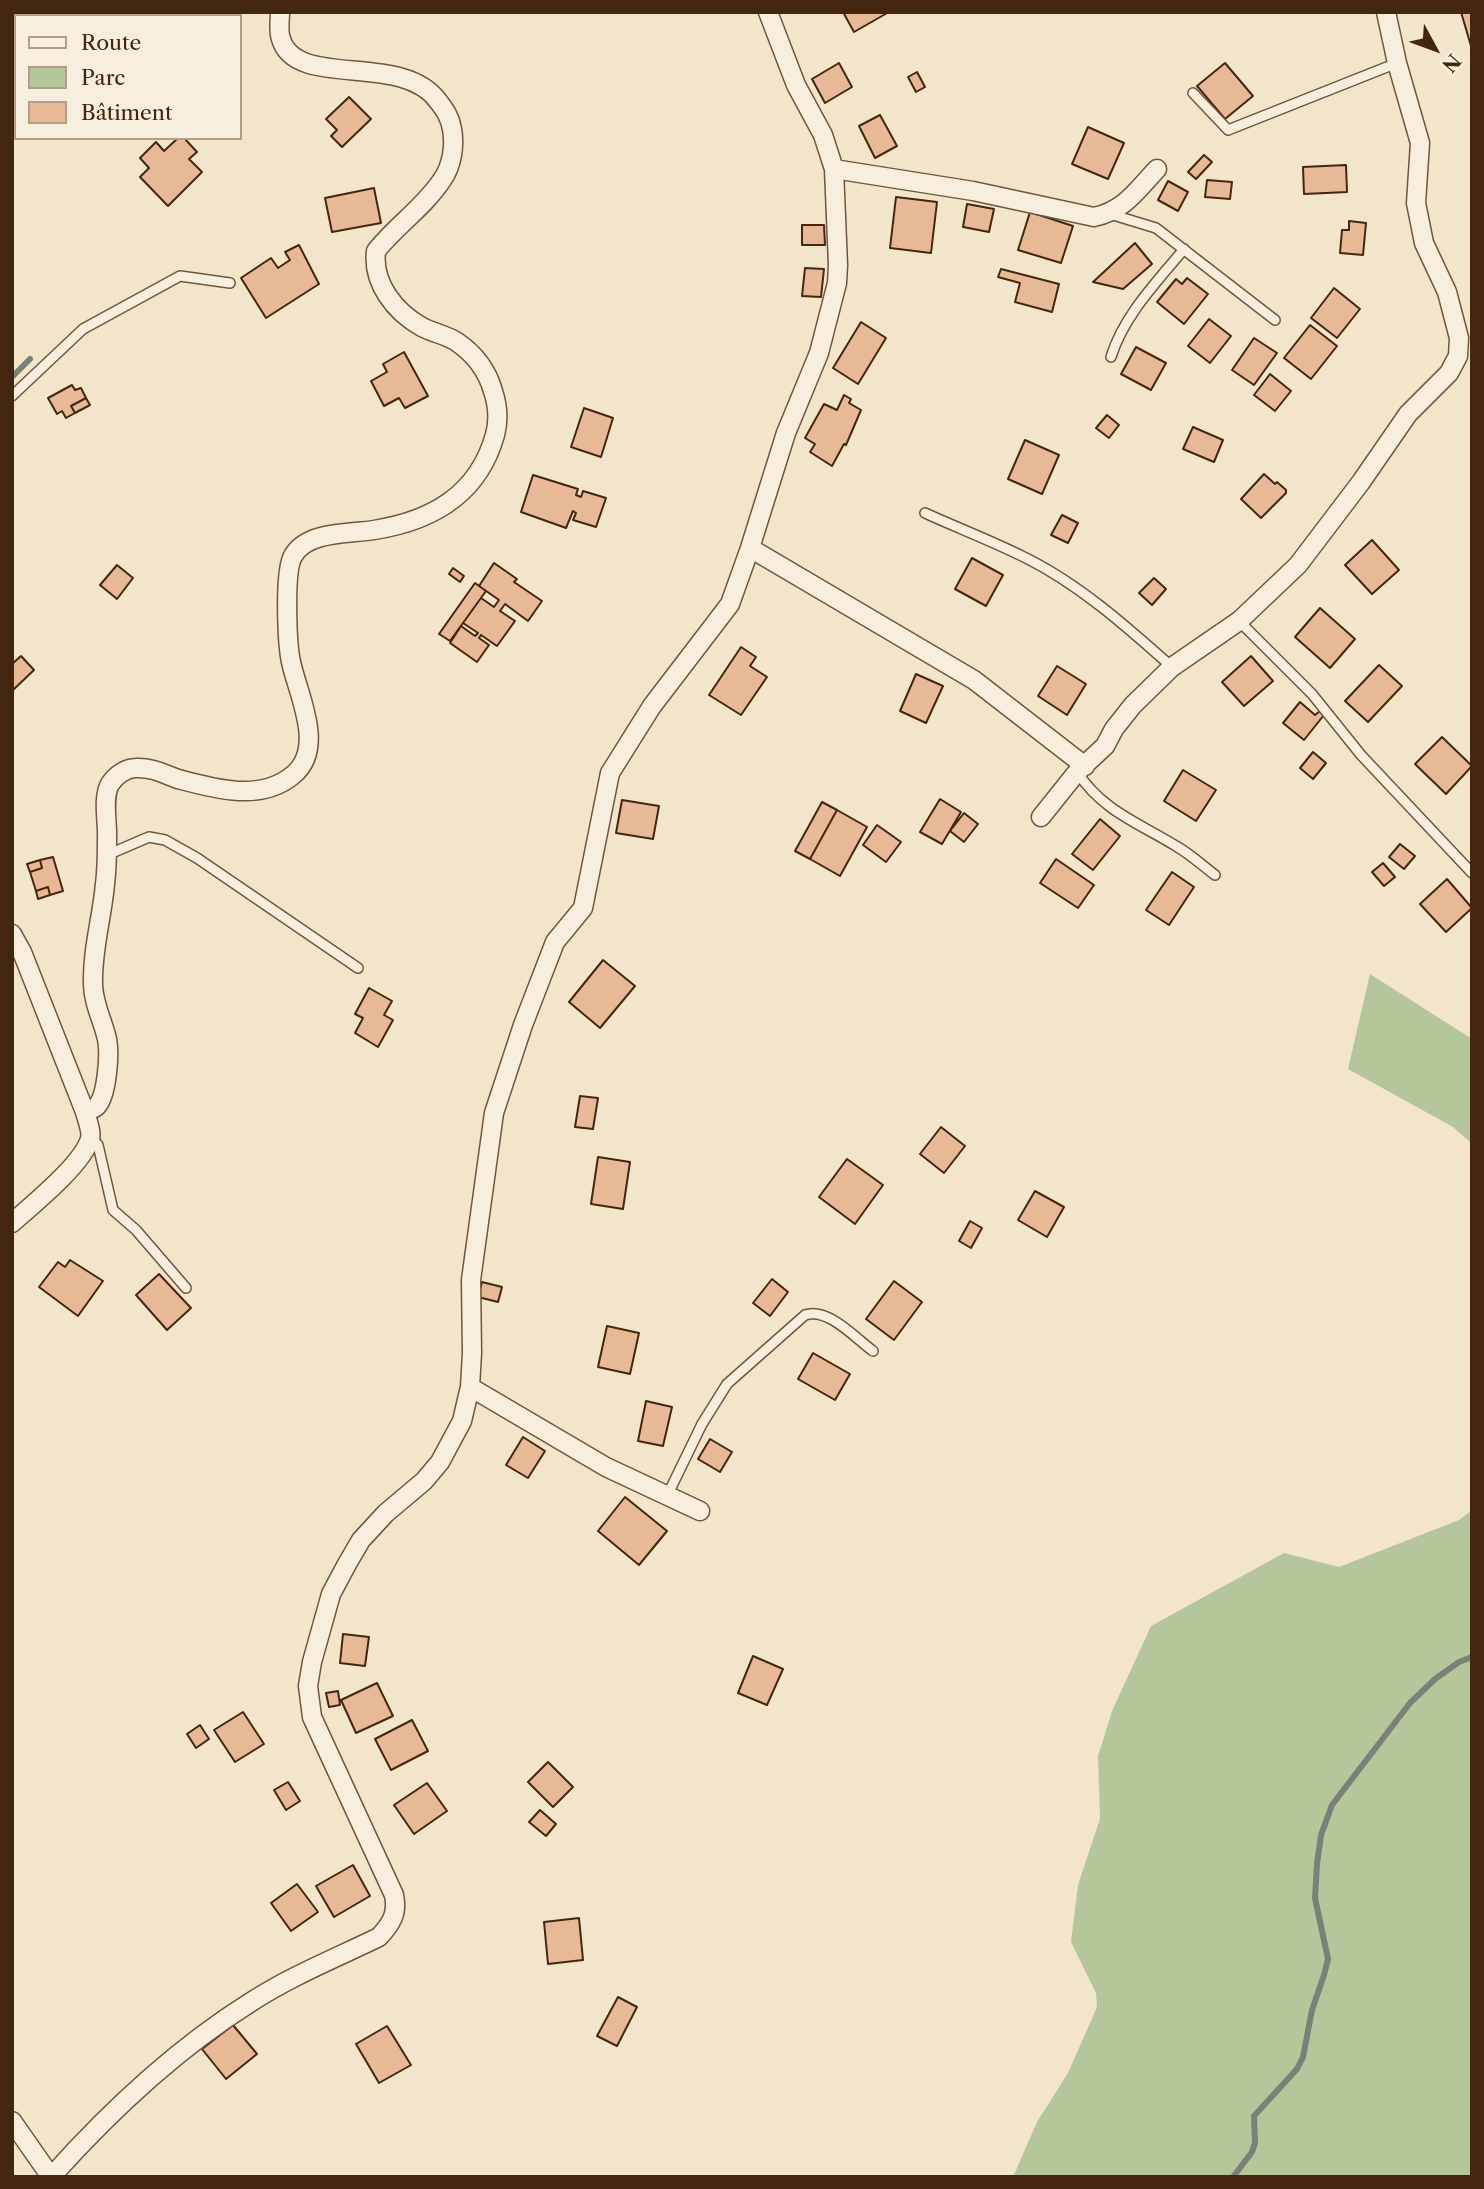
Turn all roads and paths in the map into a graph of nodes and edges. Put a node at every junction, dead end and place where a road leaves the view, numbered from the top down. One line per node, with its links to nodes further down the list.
1 (280, 12): 20 (street)
2 (768, 12): 6 (street)
3 (1387, 12): 4 (street)
4 (1397, 62): 5 (lane); 16 (street)
5 (1194, 93)
6 (834, 169): 8 (street); 15 (street)
7 (1157, 169): 8 (street)
8 (1110, 214): 9 (lane)
9 (1184, 249): 11 (lane); 12 (lane)
10 (230, 283): 13 (lane)
11 (1275, 320)
12 (1111, 357)
13 (12, 396)
14 (925, 513): 17 (lane)
15 (750, 548): 18 (street); 30 (street)
16 (1239, 621): 17 (street); 21 (lane)
17 (1172, 667): 18 (street)
18 (1081, 769): 19 (street); 22 (lane)
19 (1041, 817)
20 (107, 855): 24 (lane); 25 (street)
21 (1472, 873)
22 (1215, 875)
23 (12, 934): 25 (street)
24 (358, 968)
25 (85, 1112): 26 (street)
26 (91, 1136): 27 (street); 28 (lane)
27 (12, 1223)
28 (186, 1288)
29 (873, 1351): 31 (lane)
30 (470, 1387): 31 (street); 34 (street)
31 (667, 1496): 32 (street)
32 (700, 1511)
33 (12, 2122): 34 (street)
34 (51, 2177)

